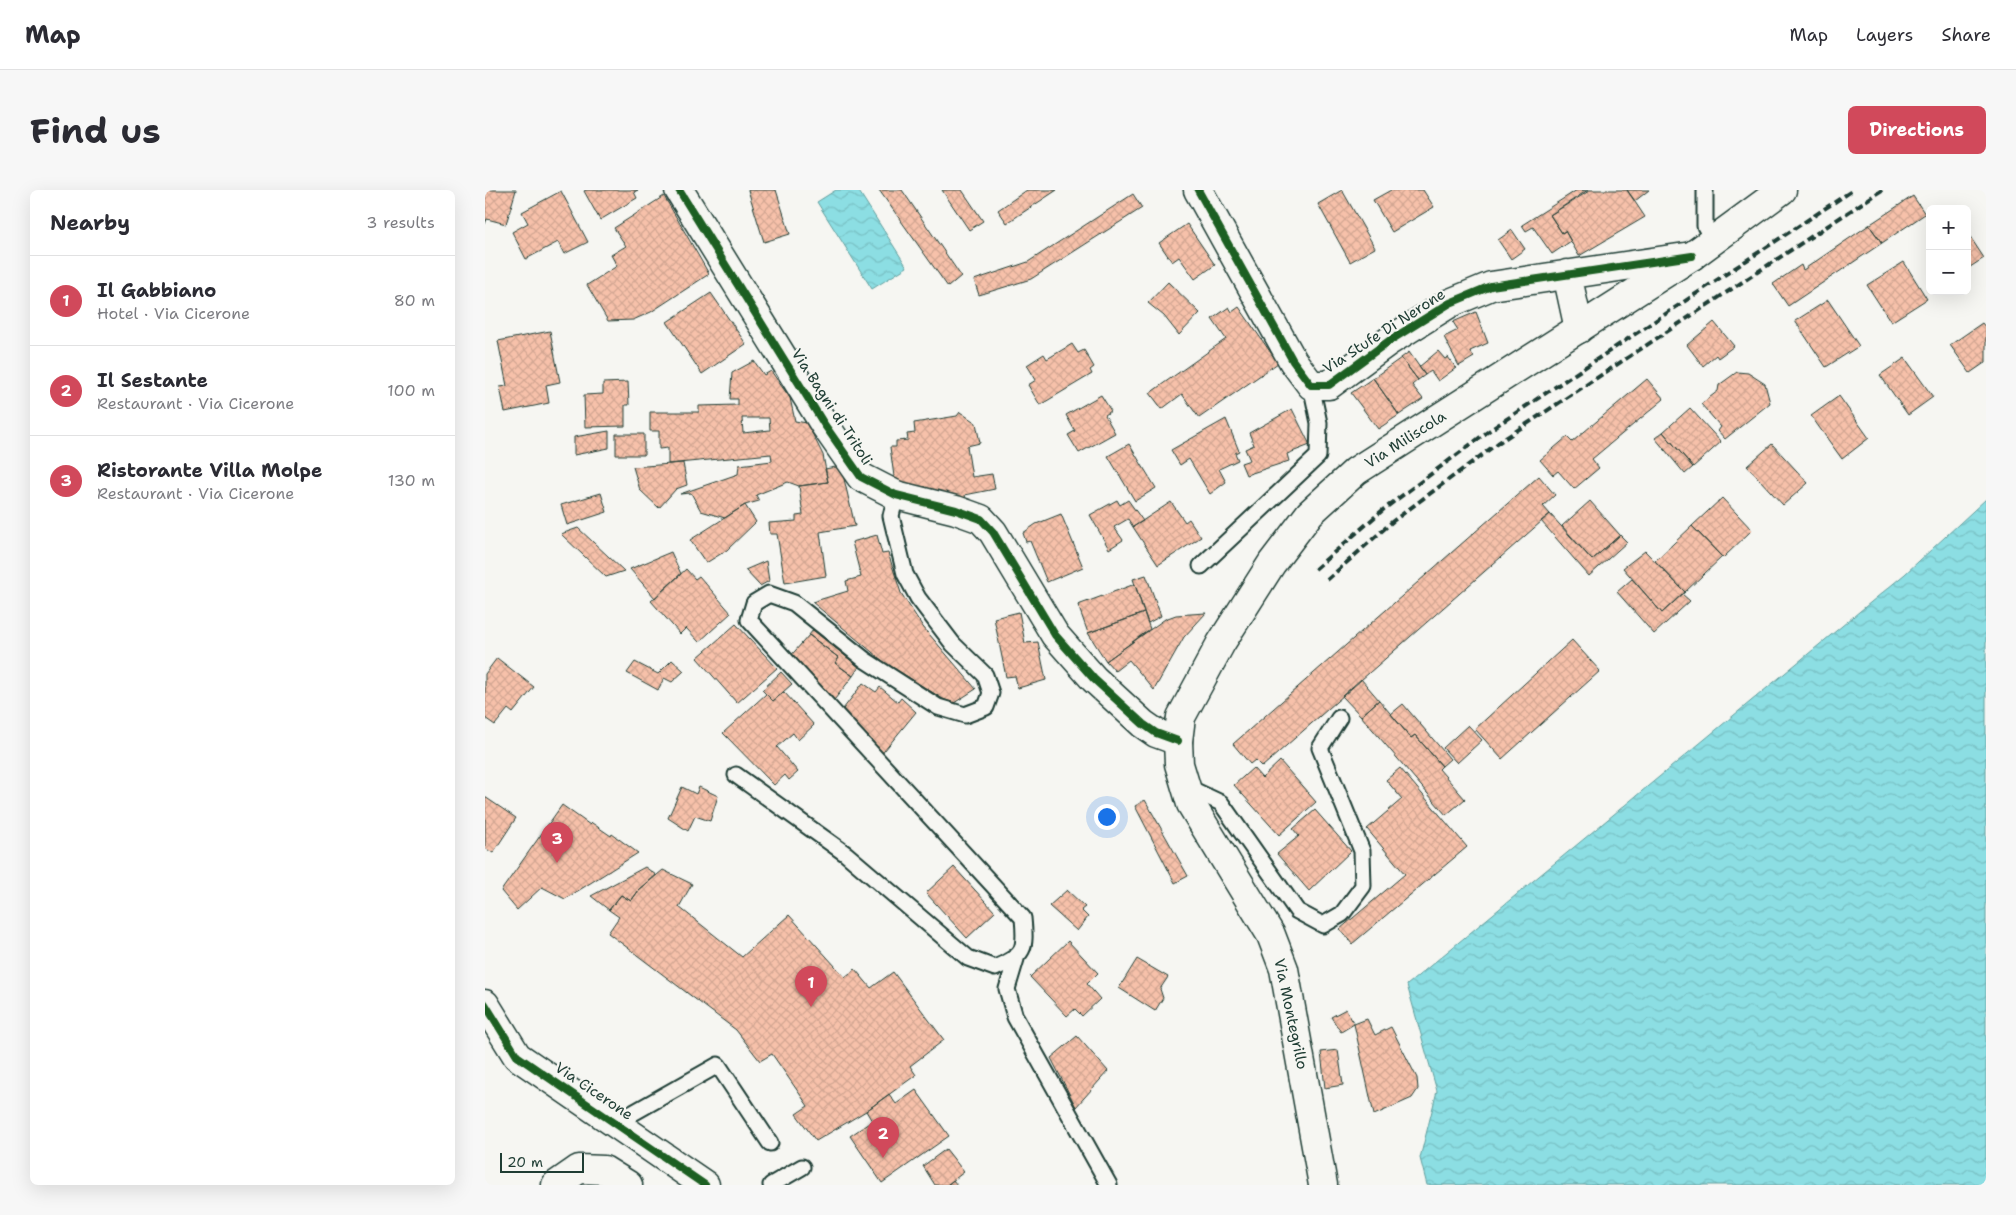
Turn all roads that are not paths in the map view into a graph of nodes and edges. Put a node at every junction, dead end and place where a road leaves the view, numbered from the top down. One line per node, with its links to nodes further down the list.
1 (679, 190): 9 (street, Via Bagni di Tritoli)
2 (1198, 190): 8 (street, Via Stufe Di Nerone)
3 (1705, 190): 5 (lane)
4 (1783, 190): 5 (street, Via Miliscola)
5 (1702, 248): 6 (street, Via Stufe Di Nerone); 7 (street, Via Miliscola)
6 (1567, 274): 7 (street); 8 (street, Via Stufe Di Nerone)
7 (1579, 328): 12 (street, Via Miliscola)
8 (1311, 385): 10 (lane)
9 (897, 495): 12 (street, Via Bagni di Tritoli); 15 (lane)
10 (1201, 566)
11 (1339, 718): 14 (lane)
12 (1177, 741): 14 (street, Via Miliscola)
13 (736, 775): 15 (lane)
14 (1189, 795): 25 (street, Via Montegrillo)
15 (1016, 959): 24 (lane)
16 (485, 1004): 17 (street, Via Cicerone)
17 (617, 1122): 18 (lane); 22 (street, Via Cicerone)
18 (770, 1144)
19 (802, 1167): 23 (lane)
20 (556, 1185): 21 (street)
21 (628, 1185)
22 (705, 1185)
23 (771, 1185)
24 (1109, 1185)
25 (1323, 1185)

